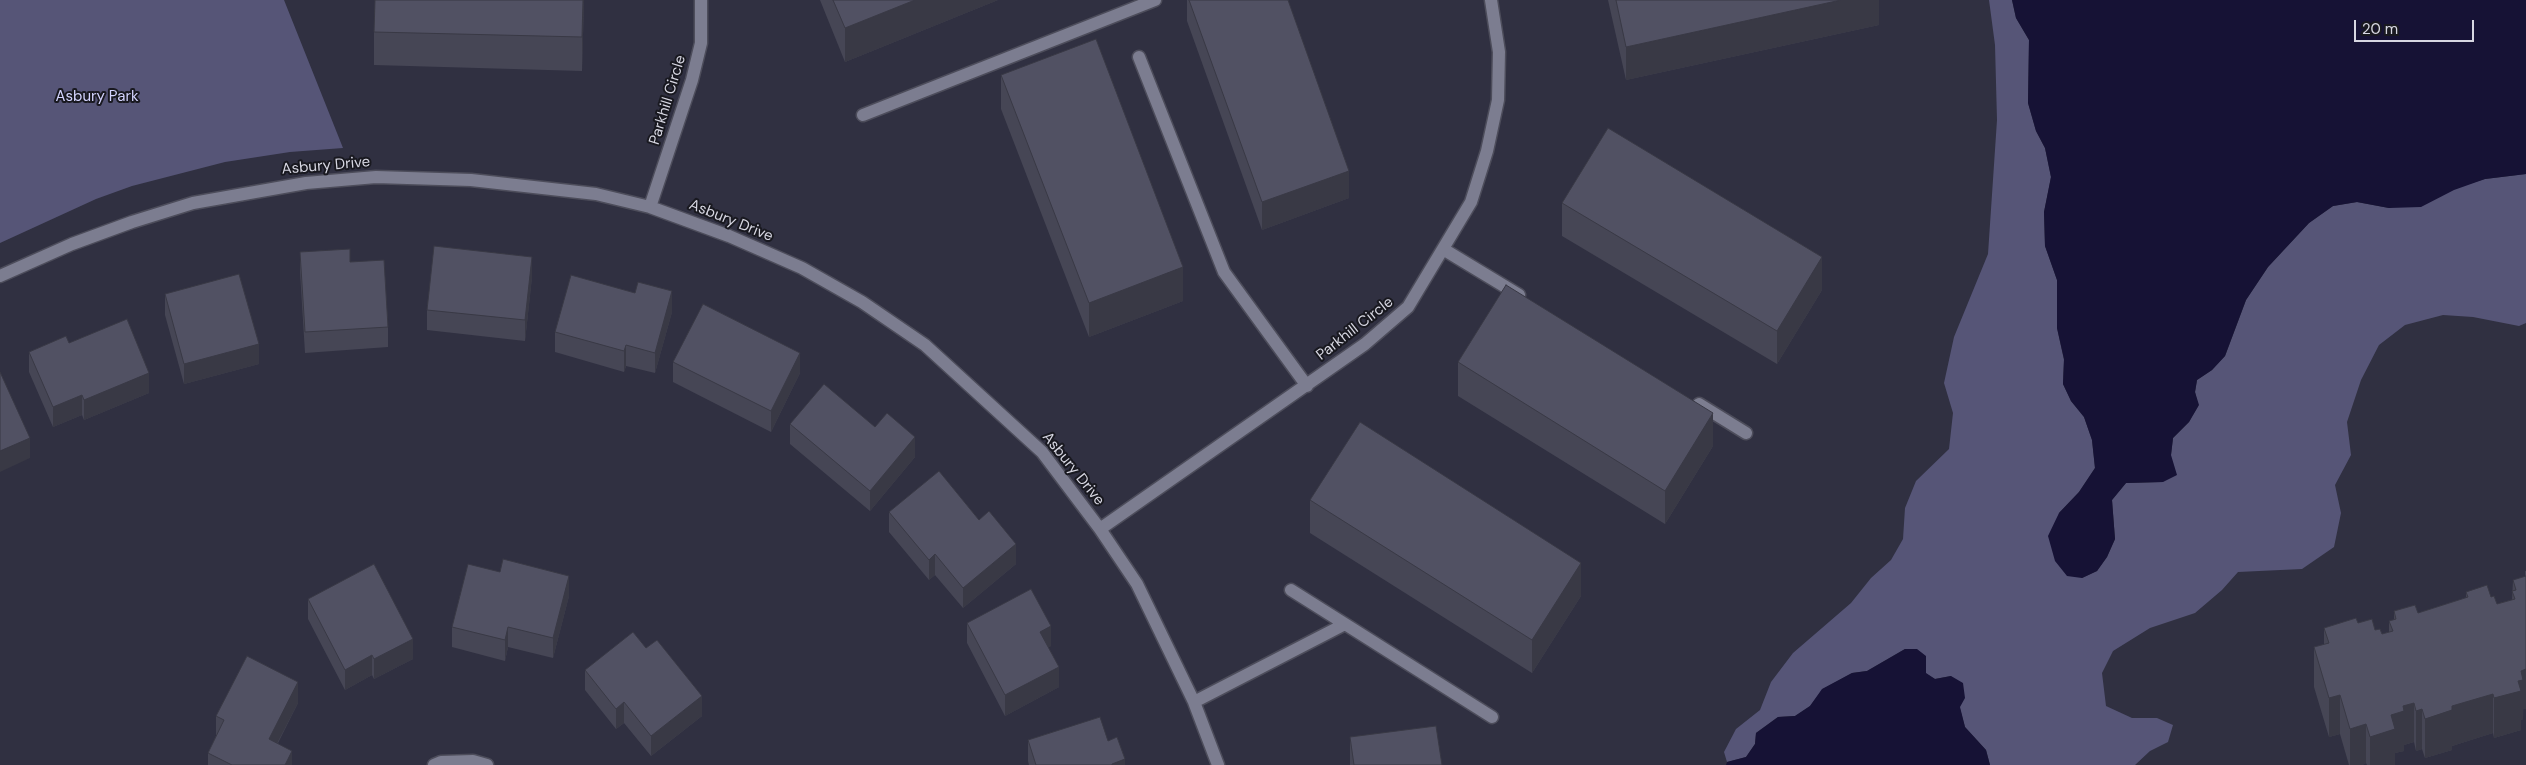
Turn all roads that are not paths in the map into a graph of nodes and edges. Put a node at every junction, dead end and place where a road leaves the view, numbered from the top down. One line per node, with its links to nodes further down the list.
1 (701, 0): 6 (street, Parkhill Circle)
2 (1155, 0): 5 (street)
3 (1491, 0): 7 (street, Parkhill Circle)
4 (1139, 57): 10 (street)
5 (863, 114)
6 (650, 207): 8 (street, Asbury Drive); 13 (street, Asbury Drive)
7 (1443, 249): 9 (street); 10 (street, Parkhill Circle)
8 (0, 276)
9 (1534, 304)
10 (1307, 386): 13 (street, Parkhill Circle)
11 (1686, 397): 12 (street)
12 (1746, 433)
13 (1100, 529): 16 (street, Asbury Drive)
14 (1291, 590): 15 (street)
15 (1345, 624): 16 (street); 17 (street)
16 (1194, 702): 20 (street, Asbury Drive)
17 (1492, 717)
18 (434, 765): 19 (street)
19 (487, 765)
20 (1218, 765)

